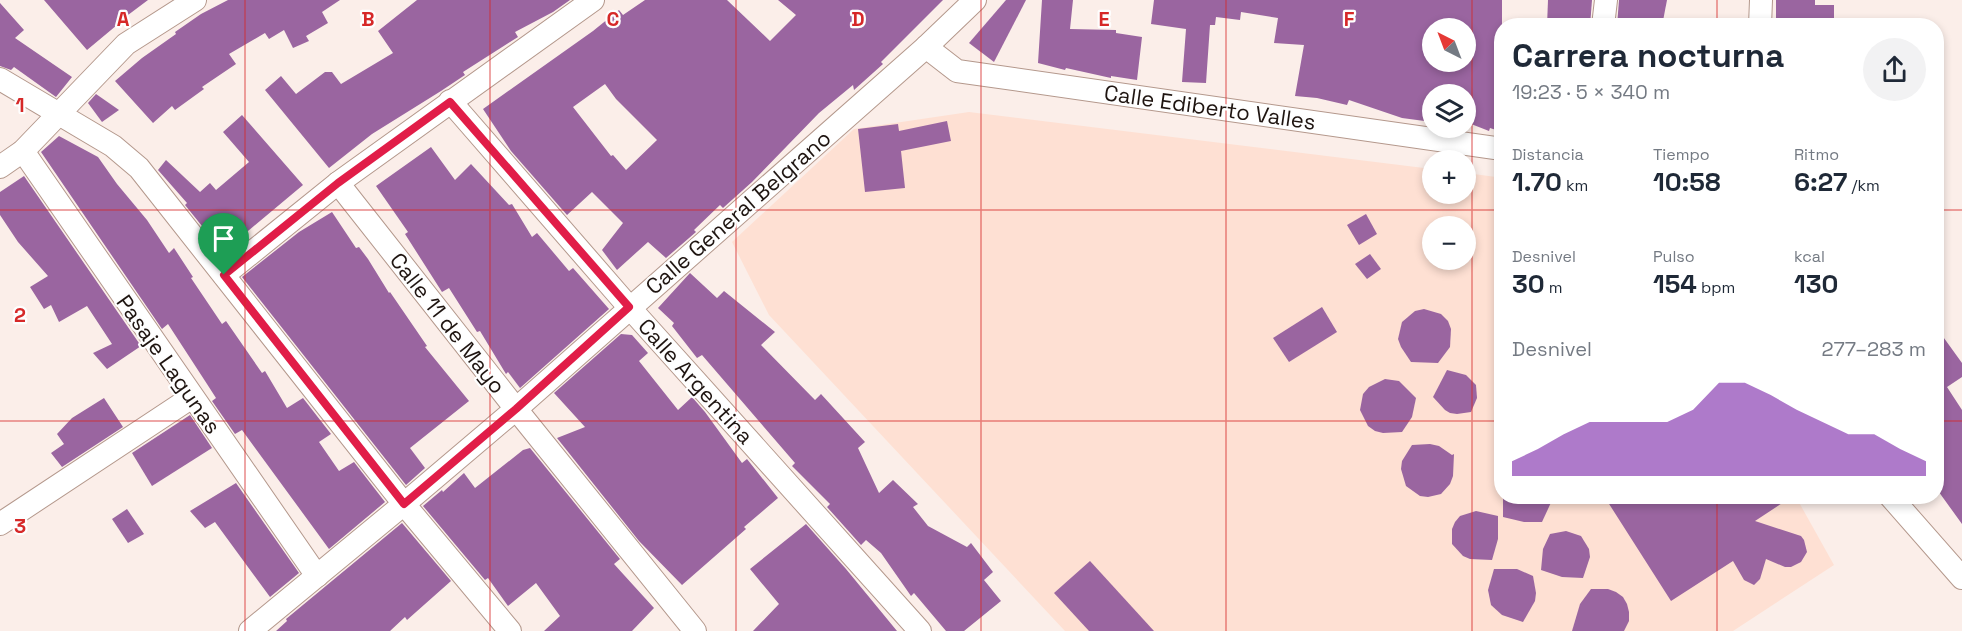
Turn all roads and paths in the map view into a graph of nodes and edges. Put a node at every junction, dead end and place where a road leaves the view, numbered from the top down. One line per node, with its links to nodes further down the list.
1 (195, 0): 11 (street)
2 (593, 0): 10 (street)
3 (1606, 0): 6 (street)
4 (1761, 0): 7 (street)
5 (963, 4): 8 (street, Calle General Belgrano)
6 (1605, 18)
7 (1760, 18)
8 (926, 47): 12 (street, Calle Ediberto Valles); 17 (street, Calle General Belgrano)
9 (0, 79): 11 (street)
10 (450, 102): 15 (street); 17 (street, Calle Argentina)
11 (60, 113): 13 (street); 16 (street)
12 (1494, 147)
13 (23, 152): 14 (street); 18 (street, Pasaje Lagunas)
14 (0, 167)
15 (338, 183): 16 (street); 19 (street, Calle 11 de Mayo)
16 (224, 275): 20 (street)
17 (629, 307): 19 (street, Calle General Belgrano); 25 (street, Calle Argentina)
18 (192, 397): 22 (street); 23 (street, Pasaje Lagunas)
19 (516, 409): 20 (street, Calle General Belgrano); 28 (street, Calle 11 de Mayo)
20 (404, 504): 23 (street, Calle General Belgrano); 27 (street)
21 (1897, 504): 24 (street)
22 (0, 524)
23 (317, 576): 26 (street, Calle General Belgrano)
24 (1962, 578)
25 (918, 630)
26 (250, 631)
27 (510, 631)
28 (695, 631)

